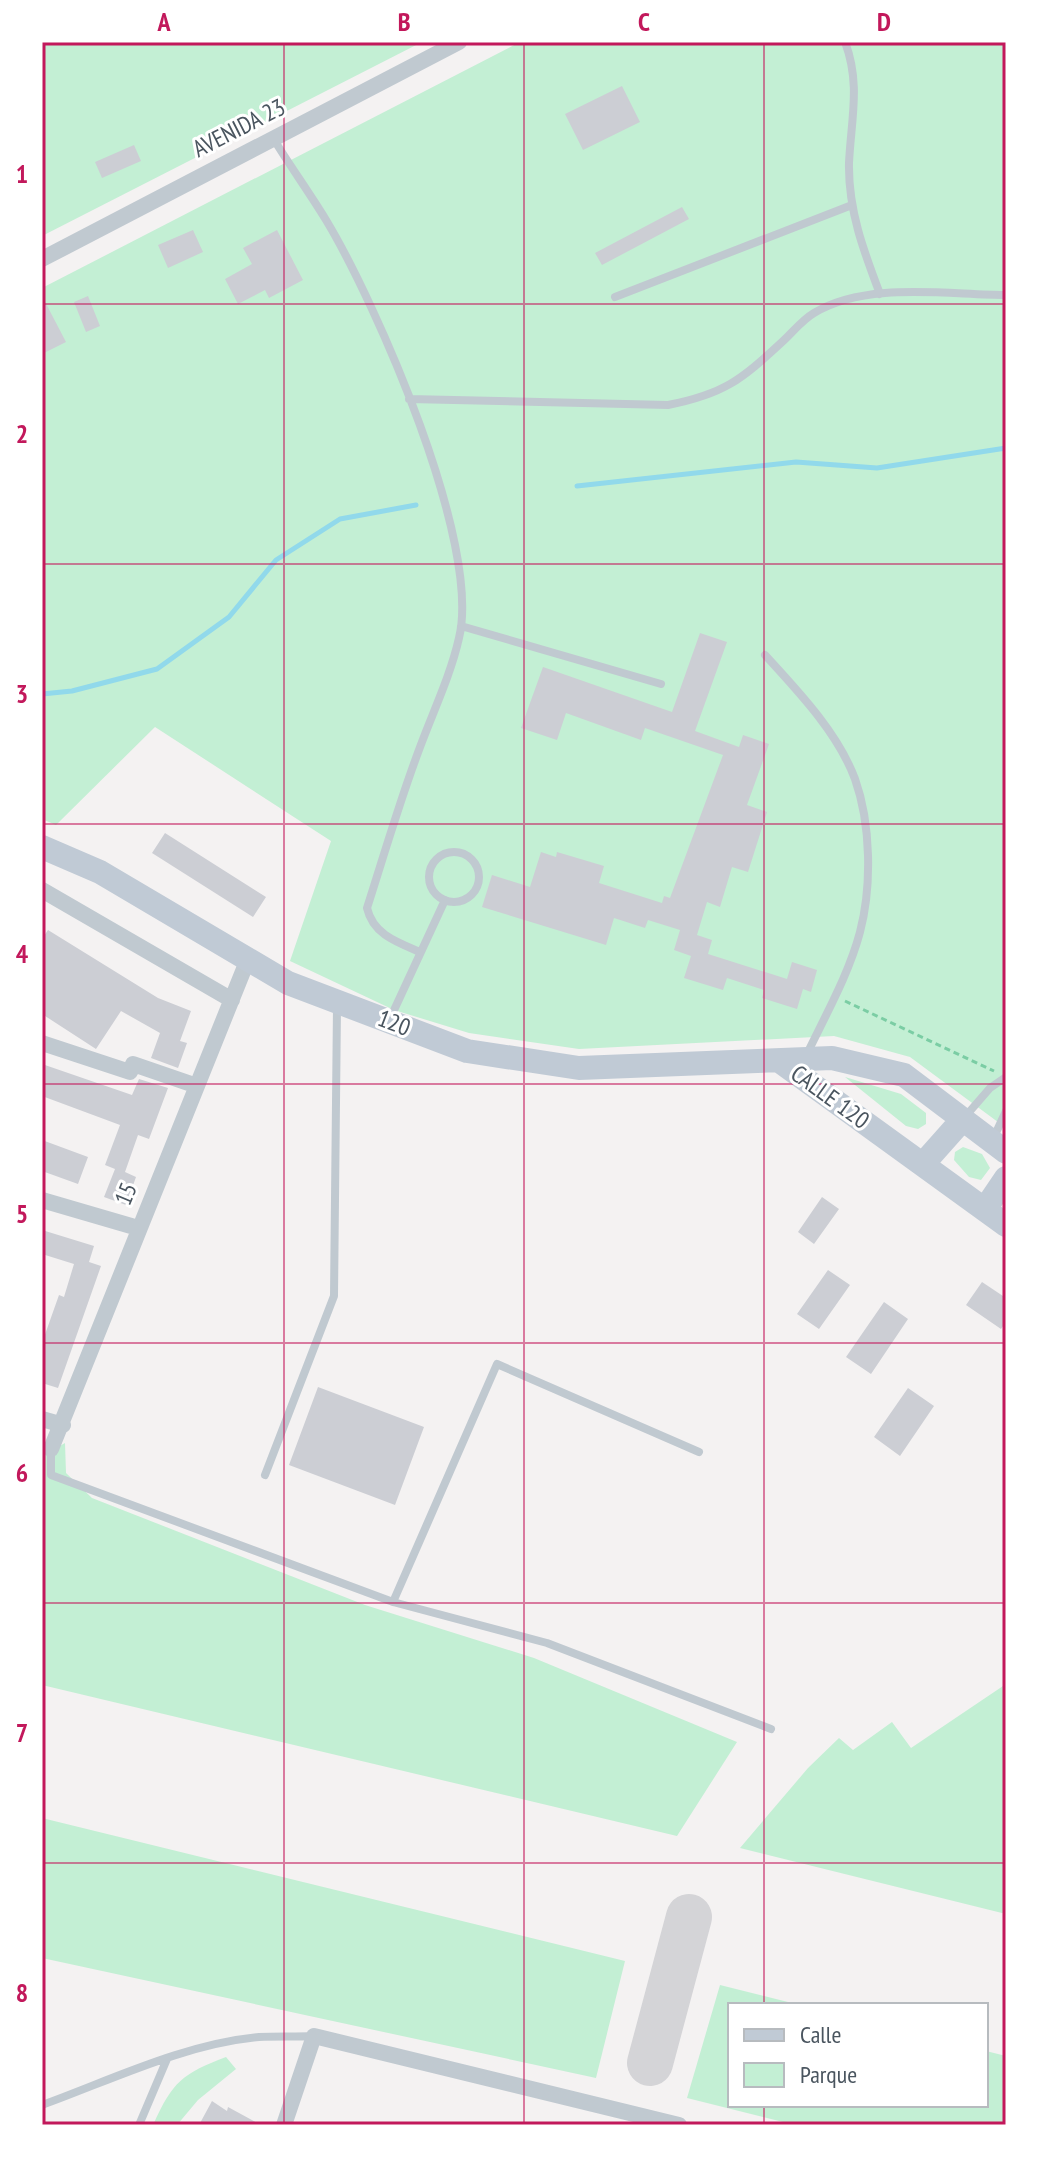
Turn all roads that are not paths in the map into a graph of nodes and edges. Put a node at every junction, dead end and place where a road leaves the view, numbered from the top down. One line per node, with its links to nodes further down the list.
1 (459, 42): 3 (street, AVENIDA 23)
2 (845, 42): 4 (lane)
3 (273, 138): 5 (street, AVENIDA 23); 9 (lane)
4 (852, 205): 6 (lane); 8 (lane)
5 (42, 259)
6 (880, 294): 7 (lane); 9 (lane)
7 (1006, 295)
8 (615, 297)
9 (409, 399): 10 (lane)
10 (461, 626): 12 (lane); 16 (lane)
11 (765, 655): 22 (lane)
12 (661, 684)
13 (42, 847): 17 (main road, 120)
14 (42, 890): 18 (street)
15 (445, 900): 15 (lane); 16 (lane)
16 (420, 952): 20 (lane)
17 (248, 959): 18 (street, 15); 19 (main road, 120)
18 (232, 1000): 24 (street, 15)
19 (337, 1001): 20 (main road, 120); 38 (lane)
20 (389, 1021): 22 (main road, 120)
21 (42, 1043): 24 (street)
22 (793, 1061): 26 (main road, CALLE 120); 28 (main road, CALLE 120)
23 (1006, 1076): 26 (lane)
24 (197, 1086): 33 (street, 15)
25 (1006, 1111): 27 (lane)
26 (963, 1119): 27 (main road, CALLE 120); 28 (main road)
27 (999, 1147)
28 (923, 1164): 31 (main road, CALLE 120)
29 (1006, 1178): 31 (main road)
30 (42, 1200): 33 (street)
31 (985, 1209): 32 (main road, CALLE 120)
32 (1006, 1225)
33 (138, 1228): 35 (street, 15)
34 (42, 1419): 35 (street)
35 (63, 1425): 36 (street, 15)
36 (51, 1449): 39 (lane)
37 (699, 1452): 39 (lane)
38 (265, 1475)
39 (393, 1602): 40 (lane)
40 (771, 1729)
41 (314, 2036): 42 (lane); 45 (street); 46 (street)
42 (167, 2059): 43 (lane); 44 (lane)
43 (42, 2105)
44 (139, 2125)
45 (284, 2125)
46 (679, 2125)

